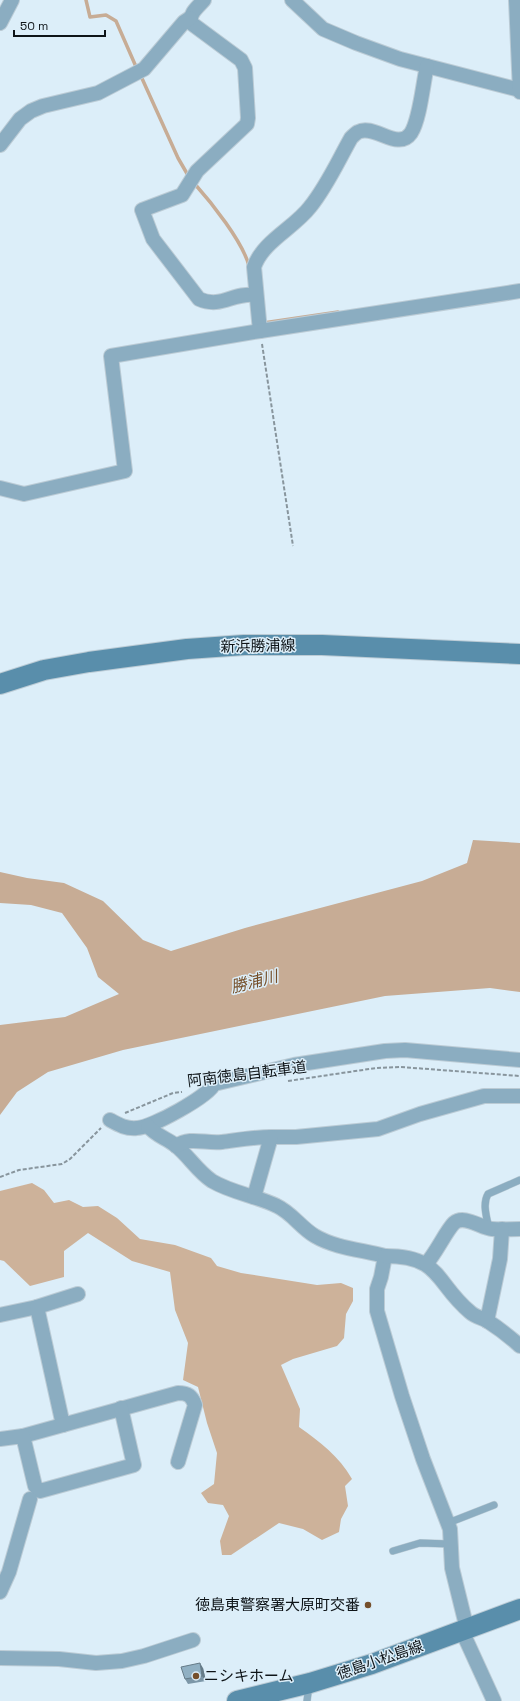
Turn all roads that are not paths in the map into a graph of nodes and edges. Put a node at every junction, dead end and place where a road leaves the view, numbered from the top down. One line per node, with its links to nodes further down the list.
1 (12, 0): 6 (street)
2 (204, 0): 5 (street)
3 (292, 0): 7 (street)
4 (516, 0): 8 (street)
5 (190, 18): 9 (street); 11 (street)
6 (0, 23)
7 (427, 66): 8 (street); 11 (street)
8 (520, 91)
9 (0, 145)
10 (520, 291): 12 (street)
11 (256, 295): 12 (street)
12 (260, 331): 13 (street)
13 (0, 488)
14 (520, 654): 15 (main road, 新浜勝浦線)
15 (0, 684)
16 (520, 1060): 19 (street)
17 (520, 1096): 20 (street)
18 (110, 1120): 19 (street)
19 (148, 1126): 21 (street)
20 (271, 1137): 21 (street); 23 (street)
21 (176, 1146): 23 (street)
22 (520, 1180): 24 (lane)
23 (254, 1197): 26 (street)
24 (496, 1229): 25 (street); 27 (street); 31 (street)
25 (520, 1229)
26 (385, 1256): 27 (street); 40 (street)
27 (426, 1264): 31 (street)
28 (78, 1294): 29 (street)
29 (37, 1307): 30 (street); 34 (street)
30 (0, 1315)
31 (488, 1321): 32 (street)
32 (520, 1346)
33 (121, 1408): 34 (street); 35 (street); 37 (street)
34 (63, 1425): 35 (street)
35 (23, 1436): 36 (street)
36 (0, 1439)
37 (178, 1462)
38 (30, 1498): 43 (street)
39 (494, 1505): 40 (lane)
40 (448, 1523): 41 (street)
41 (450, 1544): 42 (lane); 45 (street)
42 (393, 1551)
43 (0, 1592)
44 (520, 1609): 45 (main road, 徳島小松島線)
45 (465, 1630): 48 (main road, 徳島小松島線); 50 (street)
46 (193, 1640): 47 (street)
47 (0, 1658)
48 (308, 1692): 49 (main road, 徳島小松島線)
49 (238, 1701)
50 (494, 1701)

